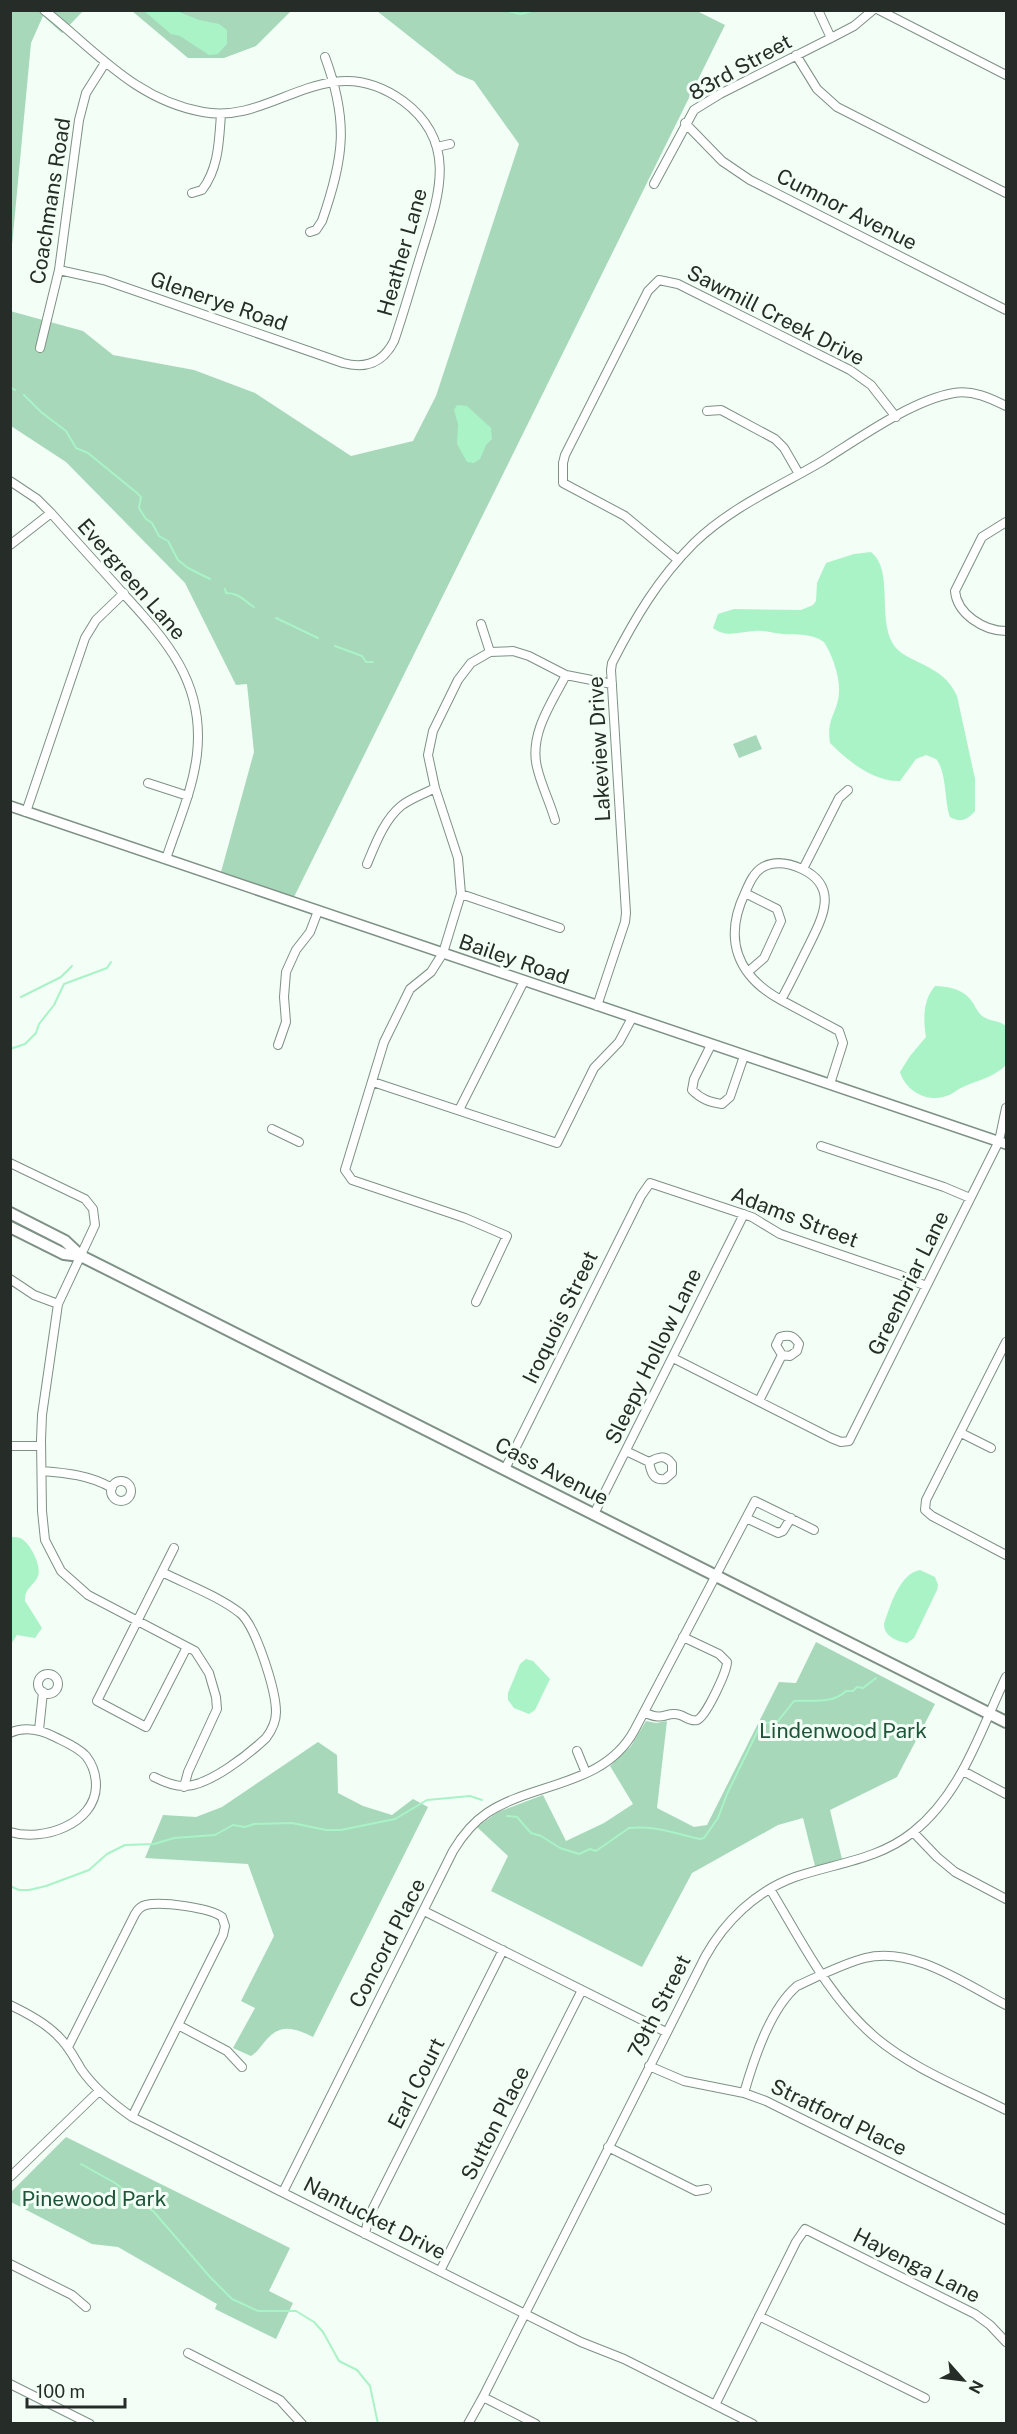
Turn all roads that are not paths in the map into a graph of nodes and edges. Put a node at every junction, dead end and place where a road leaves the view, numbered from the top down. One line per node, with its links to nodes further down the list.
1 (44, 10): 8 (street, Heather Lane)
2 (818, 10): 5 (street)
3 (873, 10): 5 (street, 83rd Street)
4 (879, 10): 9 (street)
5 (831, 38): 6 (street, 83rd Street)
6 (796, 55): 12 (street, 83rd Street); 17 (street)
7 (325, 57): 10 (street)
8 (105, 63): 11 (street, Heather Lane); 19 (street, Coachmans Road)
9 (1006, 75)
10 (334, 82): 11 (street, Heather Lane); 14 (street, Heather Lane); 18 (street)
11 (221, 114): 16 (street)
12 (685, 123): 15 (street, 83rd Street); 20 (street, Cumnor Avenue)
13 (450, 144): 14 (street)
14 (437, 147): 22 (street, Heather Lane)
15 (654, 184)
16 (192, 193)
17 (1006, 193)
18 (310, 232)
19 (59, 270): 21 (street, Coachmans Road); 22 (street, Glenerye Road)
20 (1006, 310)
21 (40, 348)
22 (368, 365)
23 (1006, 406): 25 (street, Lakeview Drive)
24 (707, 411): 26 (street)
25 (896, 417): 26 (street, Lakeview Drive); 31 (street, Sawmill Creek Drive)
26 (799, 474): 31 (street, Lakeview Drive)
27 (10, 480): 28 (street, Evergreen Lane)
28 (51, 513): 30 (street); 32 (street, Evergreen Lane)
29 (1006, 522): 34 (street)
30 (10, 545)
31 (678, 560): 37 (street, Lakeview Drive)
32 (124, 593): 41 (street, Evergreen Lane); 43 (street)
33 (482, 624): 35 (street)
34 (1006, 631)
35 (490, 652): 36 (street); 39 (street)
36 (566, 675): 37 (street); 44 (street)
37 (612, 684): 56 (street, Lakeview Drive)
38 (148, 783): 41 (street)
39 (435, 788): 46 (street); 49 (street)
40 (848, 790): 47 (street)
41 (188, 796): 45 (street, Evergreen Lane)
42 (10, 806): 43 (street, Bailey Road)
43 (26, 812): 45 (street, Bailey Road)
44 (555, 820)
45 (166, 859): 50 (street, Bailey Road)
46 (367, 864)
47 (803, 869): 48 (street); 55 (street)
48 (745, 893): 53 (street); 53 (street)
49 (460, 894): 51 (street); 52 (street)
50 (318, 911): 52 (street, Bailey Road); 58 (street)
51 (560, 928)
52 (443, 953): 54 (street, Bailey Road); 61 (street)
53 (749, 971): 55 (street)
54 (524, 981): 56 (street, Bailey Road); 64 (street)
55 (781, 1000): 62 (street)
56 (597, 1006): 57 (street, Bailey Road)
57 (632, 1018): 59 (street, Bailey Road); 64 (street)
58 (278, 1045)
59 (711, 1045): 60 (street, Bailey Road); 60 (street)
60 (744, 1056): 62 (street, Bailey Road)
61 (373, 1082): 64 (street); 78 (street)
62 (830, 1084): 67 (street, Bailey Road)
63 (1006, 1107): 67 (street, Greenbriar Lane)
64 (459, 1110)
65 (272, 1129): 66 (street)
66 (299, 1142)
67 (1003, 1142): 71 (street, Greenbriar Lane)
68 (821, 1146): 71 (street)
69 (10, 1163): 75 (street)
70 (651, 1183): 73 (street, Adams Street); 91 (street, Iroquois Street)
71 (969, 1198): 77 (street, Greenbriar Lane)
72 (10, 1213): 75 (main road, Cass Avenue)
73 (744, 1214): 77 (street, Adams Street); 83 (street, Sleepy Hollow Lane)
74 (10, 1227): 75 (main road, Cass Avenue)
75 (81, 1256): 79 (street); 91 (main road, Cass Avenue)
76 (10, 1279): 79 (street)
77 (926, 1286): 84 (street, Greenbriar Lane)
78 (476, 1302)
79 (58, 1304): 87 (street)
80 (1006, 1342): 82 (street)
81 (782, 1355): 84 (street)
82 (1003, 1357): 85 (street)
83 (673, 1358): 84 (street); 89 (street, Sleepy Hollow Lane)
84 (759, 1401)
85 (961, 1433): 88 (street); 99 (street)
86 (10, 1446): 87 (street)
87 (41, 1446): 92 (street)
88 (991, 1448)
89 (626, 1450): 90 (street); 94 (street, Sleepy Hollow Lane)
90 (649, 1462)
91 (505, 1469): 94 (main road, Cass Avenue)
92 (42, 1472): 93 (street); 102 (street)
93 (112, 1488)
94 (594, 1514): 101 (main road, Cass Avenue)
95 (746, 1518): 96 (street); 96 (street); 101 (street, Concord Place)
96 (790, 1518): 97 (street)
97 (814, 1530)
98 (174, 1548): 100 (street)
99 (1006, 1555)
100 (162, 1572): 102 (street); 116 (street)
101 (717, 1576): 103 (street, Concord Place); 108 (main road, Cass Avenue)
102 (141, 1623): 104 (street); 104 (street)
103 (683, 1637): 107 (street, Concord Place); 107 (street)
104 (187, 1647): 116 (street)
105 (1006, 1677): 108 (street, 79th Street)
106 (43, 1692): 110 (street)
107 (644, 1712): 114 (street, Concord Place)
108 (989, 1713): 109 (main road, Cass Avenue); 113 (street, 79th Street)
109 (1006, 1722)
110 (39, 1730): 111 (street); 118 (street)
111 (10, 1733)
112 (577, 1751): 114 (street)
113 (963, 1772): 117 (street); 119 (street, 79th Street)
114 (586, 1773): 122 (street, Concord Place)
115 (154, 1777): 116 (street)
116 (184, 1787)
117 (1006, 1794)
118 (10, 1832)
119 (913, 1832): 120 (street, 79th Street); 121 (street)
120 (770, 1889): 124 (street); 129 (street, 79th Street)
121 (1006, 1899)
122 (424, 1911): 123 (street); 140 (street, Concord Place)
123 (502, 1950): 125 (street); 142 (street, Earl Court)
124 (822, 1975): 127 (street); 134 (street); 135 (street)
125 (582, 1990): 129 (street); 144 (street, Sutton Place)
126 (10, 2005): 130 (street, Nantucket Drive)
127 (1006, 2005)
128 (177, 2025): 130 (street); 132 (street); 136 (street)
129 (666, 2032): 131 (street, 79th Street)
130 (68, 2047): 133 (street, Nantucket Drive)
131 (649, 2066): 134 (street, Stratford Place); 137 (street, 79th Street)
132 (242, 2067)
133 (99, 2091): 136 (street, Nantucket Drive); 138 (street)
134 (744, 2093): 141 (street, Stratford Place)
135 (1006, 2110)
136 (132, 2117): 140 (street, Nantucket Drive)
137 (608, 2147): 139 (street); 146 (street, 79th Street)
138 (12, 2173)
139 (707, 2188)
140 (282, 2192): 142 (street, Nantucket Drive)
141 (1006, 2220)
142 (365, 2234): 144 (street, Nantucket Drive)
143 (10, 2264): 145 (street)
144 (440, 2271): 146 (street, Nantucket Drive)
145 (86, 2307)
146 (525, 2314): 151 (street, 79th Street); 153 (street, Nantucket Drive)
147 (759, 2316): 148 (street, Hayenga Lane); 152 (street); 153 (street)
148 (1006, 2342)
149 (188, 2353): 155 (street)
150 (10, 2384): 154 (street)
151 (483, 2397): 156 (street, 79th Street); 157 (street)
152 (925, 2398)
153 (715, 2404): 158 (street, Nantucket Drive)
154 (90, 2424)
155 (302, 2424)
156 (468, 2424)
157 (536, 2424)
158 (753, 2424)

